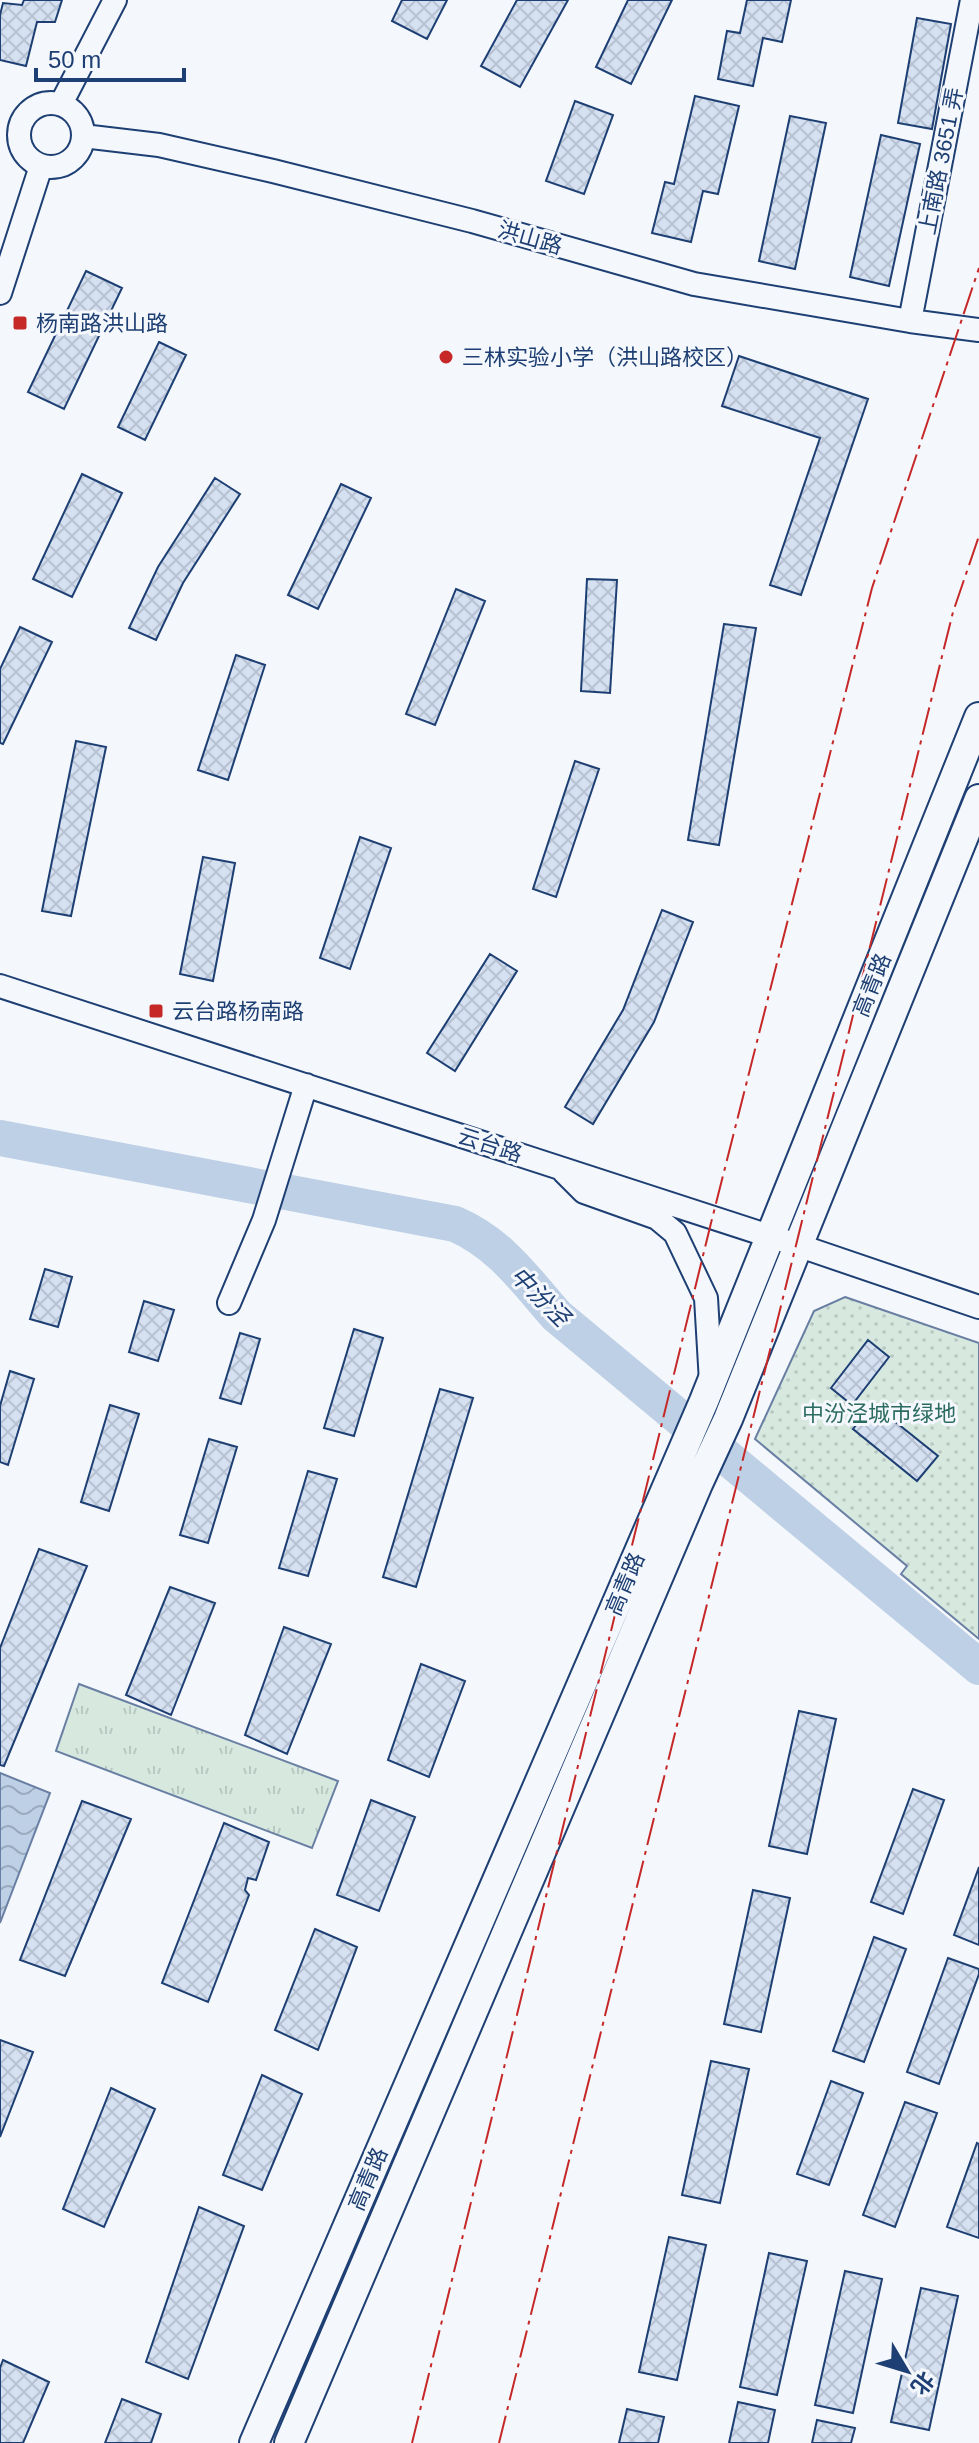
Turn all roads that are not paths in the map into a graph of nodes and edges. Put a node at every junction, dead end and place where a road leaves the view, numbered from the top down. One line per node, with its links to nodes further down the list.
1 (115, 0): 3 (street)
2 (972, 0): 8 (street, 上南路 3651 弄)
3 (61, 104): 4 (street); 5 (street)
4 (9, 132): 6 (street)
5 (83, 136): 6 (street); 8 (street, 洪山路)
6 (41, 166): 7 (street)
7 (0, 293)
8 (910, 321): 9 (street, 洪山路)
9 (979, 330)
10 (979, 717): 15 (main road, 高青路)
11 (979, 799): 16 (main road, 高青路)
12 (0, 986): 13 (street, 云台路)
13 (306, 1085): 14 (street, 云台路); 17 (street)
14 (560, 1168): 15 (street, 云台路); 19 (street)
15 (772, 1237): 16 (street, 云台路); 19 (main road, 高青路)
16 (800, 1246): 18 (street, 云台路); 20 (main road, 高青路)
17 (229, 1303)
18 (979, 1307)
19 (707, 1392): 20 (main road, 高青路)
20 (686, 1477): 21 (main road, 高青路); 22 (main road, 高青路)
21 (254, 2443)
22 (289, 2443)

